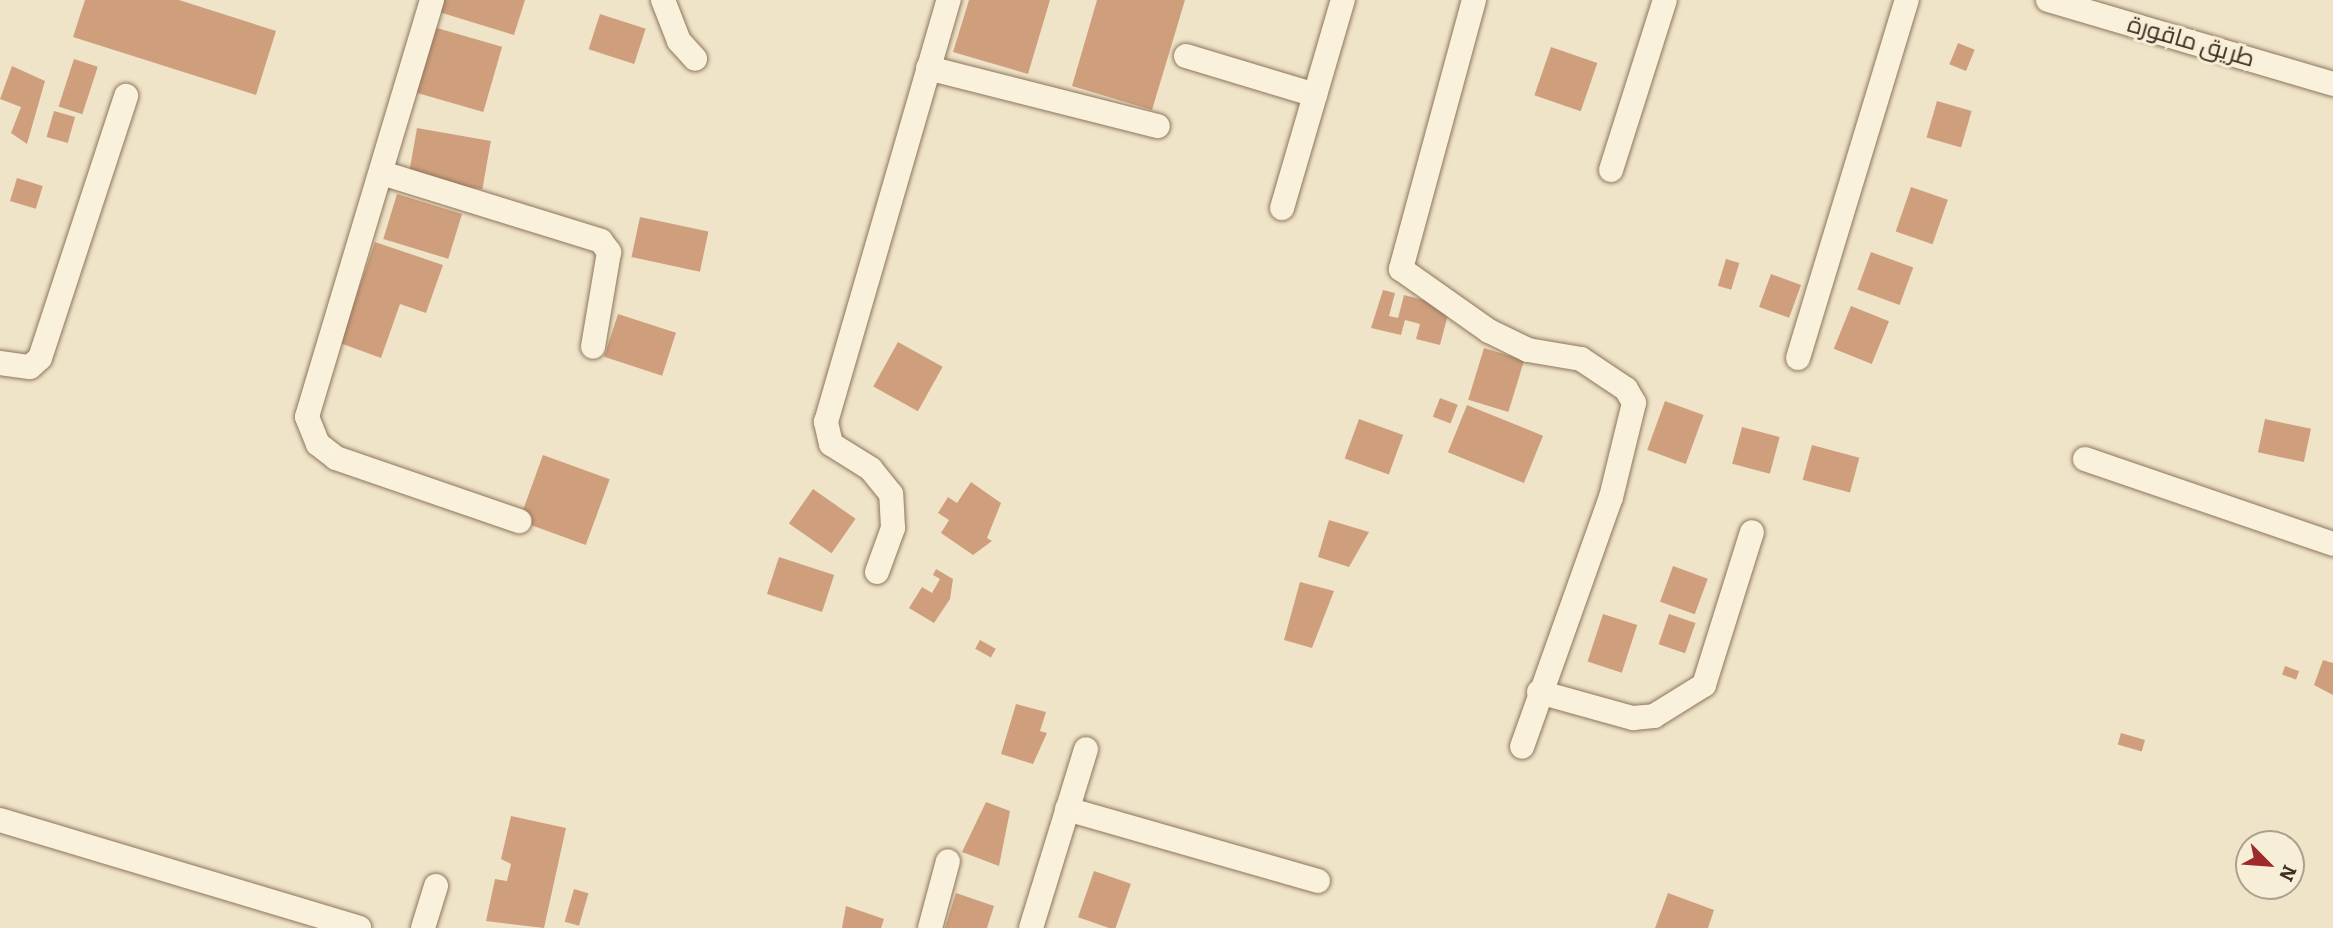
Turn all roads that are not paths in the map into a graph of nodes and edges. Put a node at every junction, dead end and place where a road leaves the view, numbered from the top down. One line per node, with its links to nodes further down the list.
1 (432, 0): 17 (street)
2 (663, 0): 10 (street)
3 (949, 0): 11 (street)
4 (1343, 0): 13 (street)
5 (1474, 0): 27 (street)
6 (1665, 0): 16 (street)
7 (1907, 0): 20 (street)
8 (2048, 0): 12 (street, طريق ماقورة)
9 (1186, 57): 13 (street)
10 (695, 59)
11 (928, 68): 15 (street); 26 (street)
12 (2333, 84)
13 (1315, 95): 18 (street)
14 (126, 96): 21 (street)
15 (1158, 126)
16 (1611, 170)
17 (383, 173): 19 (street); 23 (street)
18 (1282, 208)
19 (593, 347)
20 (1798, 358)
21 (0, 363)
22 (2085, 459): 25 (street)
23 (519, 521)
24 (1752, 532): 27 (street)
25 (2333, 544)
26 (877, 572)
27 (1539, 692): 28 (street)
28 (1522, 747)
29 (1086, 749): 30 (street)
30 (1067, 809): 33 (street); 38 (street)
31 (0, 820): 35 (street)
32 (948, 862): 37 (street)
33 (1318, 881)
34 (436, 886): 36 (street)
35 (359, 928)
36 (423, 928)
37 (930, 928)
38 (1031, 928)

